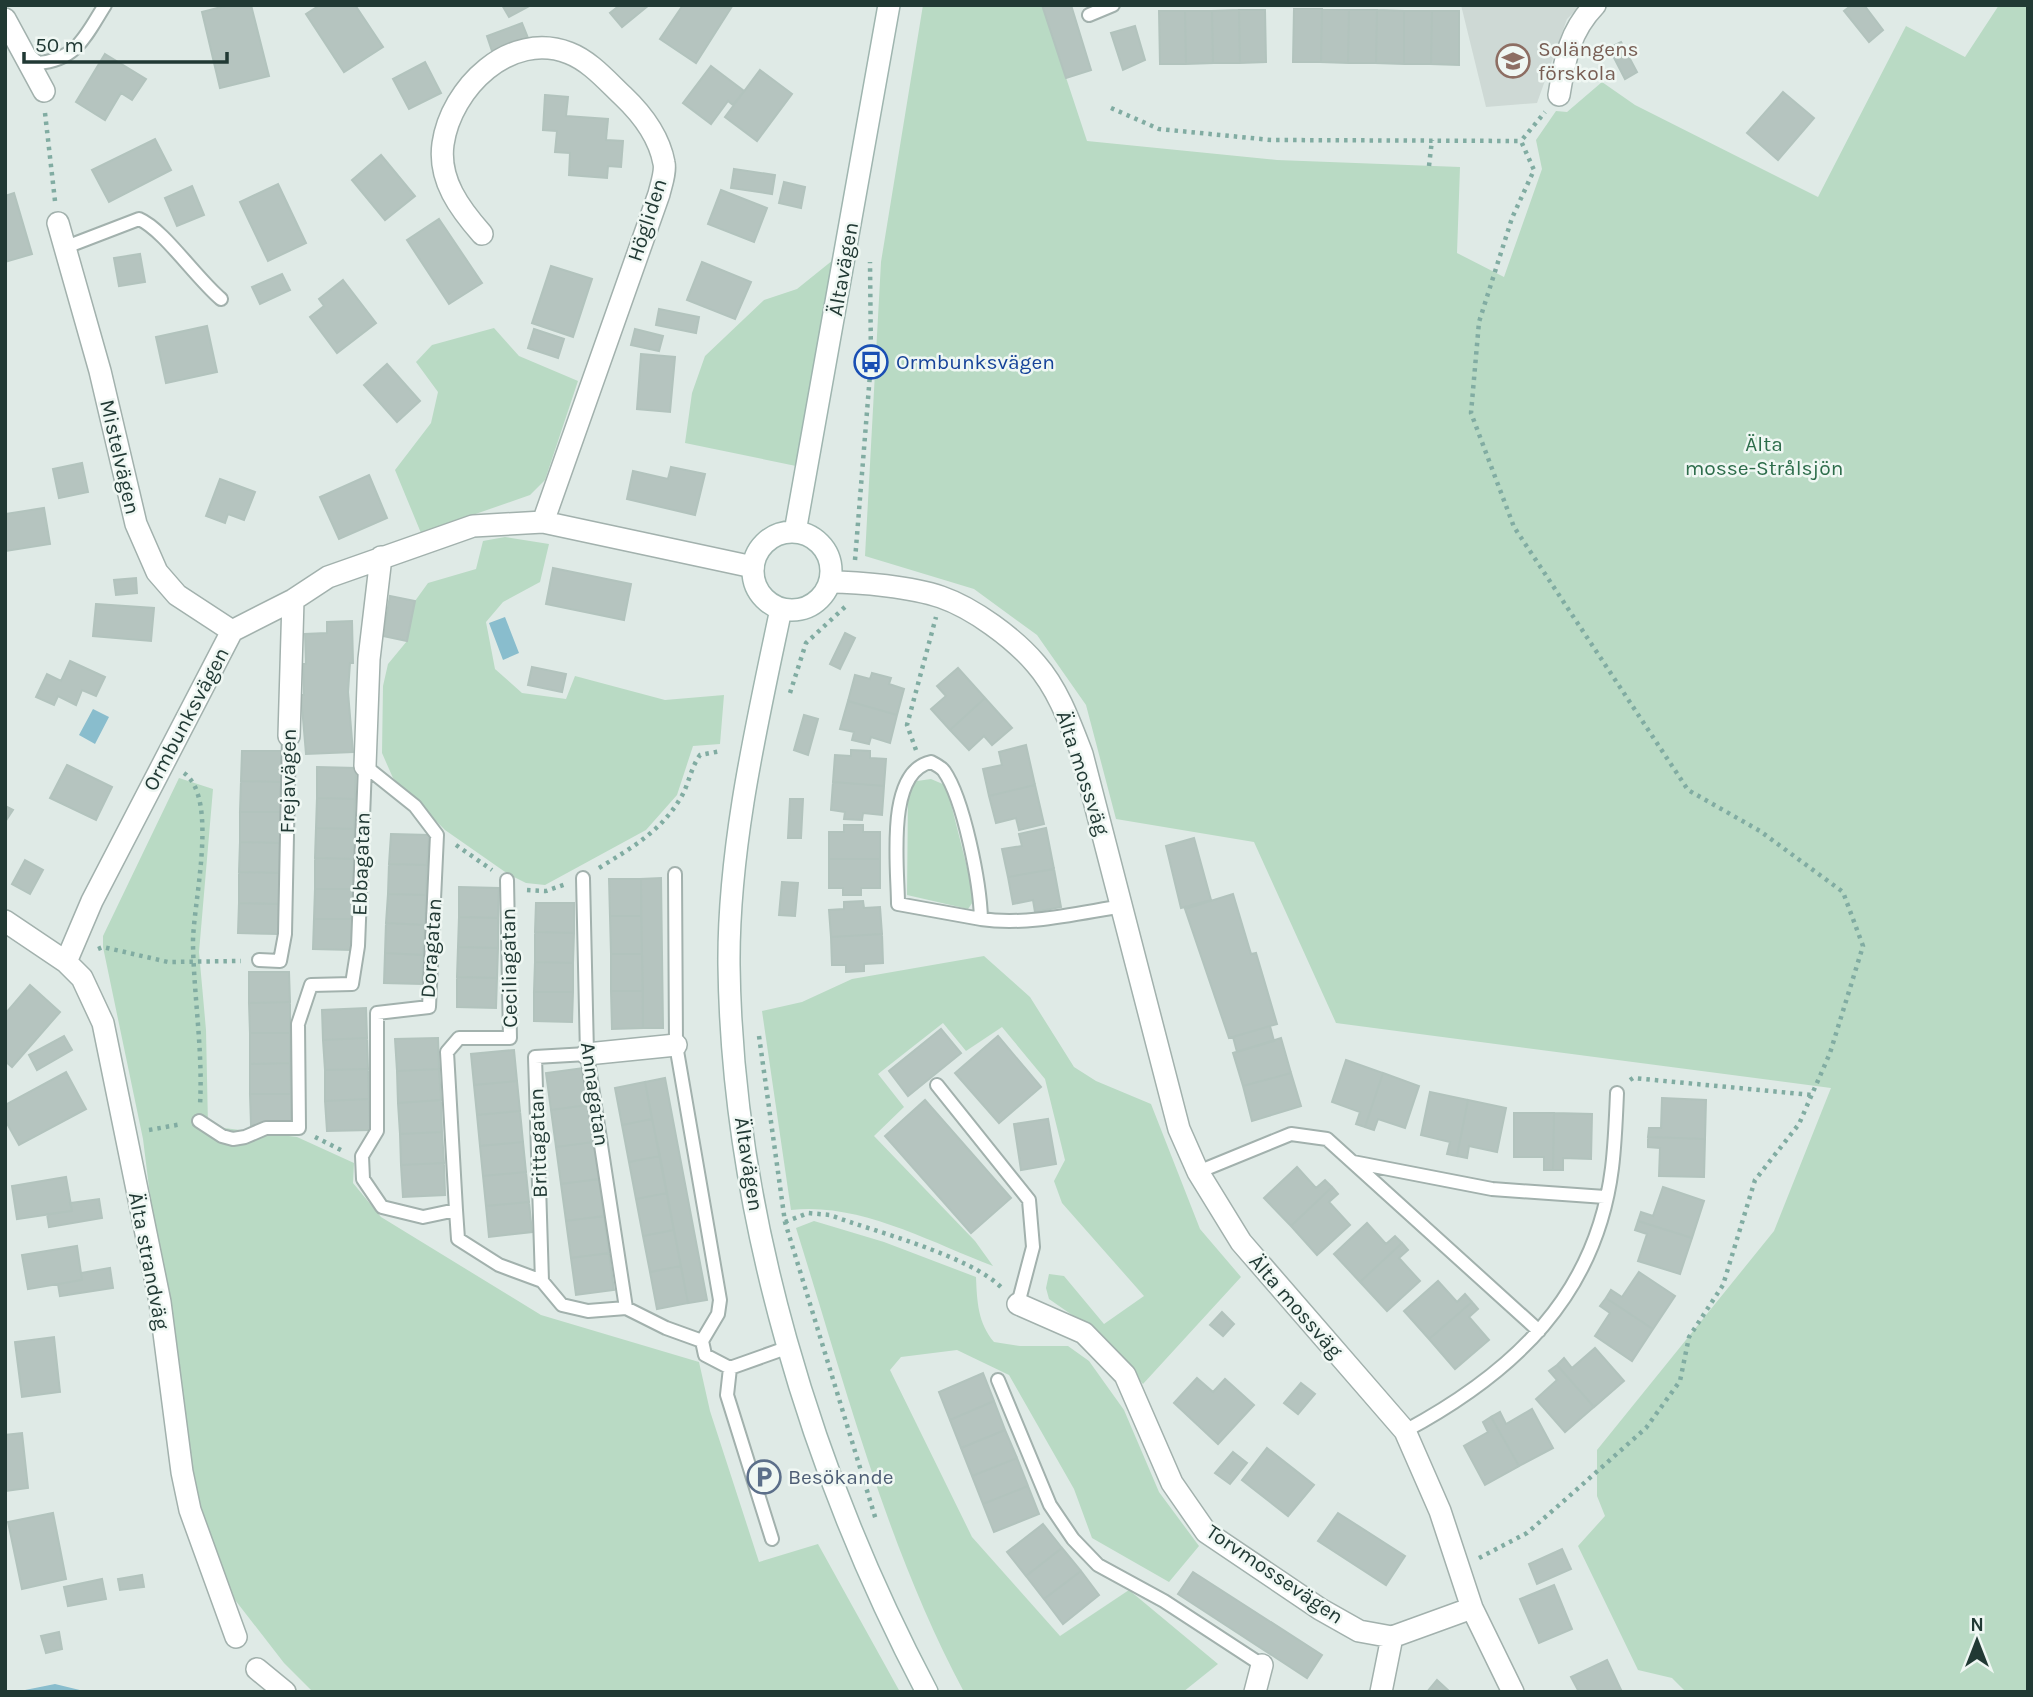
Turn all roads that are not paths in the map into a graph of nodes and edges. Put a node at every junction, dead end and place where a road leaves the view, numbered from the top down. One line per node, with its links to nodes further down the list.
1 (106, 5): 7 (lane)
2 (889, 5): 15 (street, Ältavägen)
3 (1113, 5): 5 (lane)
4 (1595, 5): 9 (street)
5 (1089, 15)
6 (5, 19): 7 (street)
7 (23, 49): 8 (street)
8 (44, 91)
9 (1559, 95)
10 (58, 223): 12 (street, Mistelvägen)
11 (482, 234): 14 (street, Högliden)
12 (66, 247): 13 (lane); 21 (street, Mistelvägen)
13 (221, 299)
14 (543, 522): 16 (street, Ormbunksvägen); 17 (street, Ormbunksvägen)
15 (795, 532): 17 (street); 18 (street)
16 (381, 557): 19 (street, Ormbunksvägen); 23 (street, Ebbagatan)
17 (753, 567): 20 (street)
18 (830, 582): 20 (street); 27 (street, Älta mossväg)
19 (293, 600): 21 (street, Ormbunksvägen); 22 (street, Frejavägen)
20 (780, 609): 46 (street, Ältavägen)
21 (232, 631): 31 (street, Ormbunksvägen)
22 (289, 736): 30 (lane, Frejavägen)
23 (365, 766): 36 (lane, Ebbagatan); 40 (lane, Doragatan)
24 (675, 874): 32 (lane)
25 (583, 878): 33 (lane, Annagatan)
26 (507, 880): 40 (lane, Ceciliagatan)
27 (1123, 906): 28 (lane); 38 (street, Älta mossväg)
28 (981, 919): 28 (lane)
29 (5, 921): 31 (street, Älta strandväg)
30 (259, 960)
31 (66, 962): 52 (street, Älta strandväg)
32 (676, 1045): 33 (street); 45 (lane)
33 (587, 1054): 41 (lane, Brittagatan); 43 (lane, Annagatan)
34 (937, 1085): 42 (lane)
35 (1618, 1093): 39 (lane)
36 (199, 1121)
37 (1353, 1162): 38 (lane); 39 (lane); 44 (lane)
38 (1198, 1172): 49 (street, Älta mossväg)
39 (1605, 1197): 44 (lane)
40 (456, 1210): 41 (lane)
41 (542, 1282): 43 (lane)
42 (1018, 1304): 53 (street, Torvmossevägen)
43 (626, 1308): 45 (lane)
44 (1539, 1331): 49 (lane)
45 (702, 1340): 47 (lane)
46 (789, 1347): 47 (lane); 57 (street, Ältavägen)
47 (730, 1368): 50 (lane)
48 (998, 1381): 54 (lane)
49 (1405, 1431): 51 (street, Älta mossväg)
50 (772, 1539)
51 (1472, 1608): 53 (street); 60 (street, Älta mossväg)
52 (236, 1637)
53 (1392, 1637): 59 (street)
54 (1262, 1665): 58 (street)
55 (257, 1669): 56 (street)
56 (285, 1692)
57 (927, 1692)
58 (1255, 1692)
59 (1381, 1692)
60 (1513, 1692)

